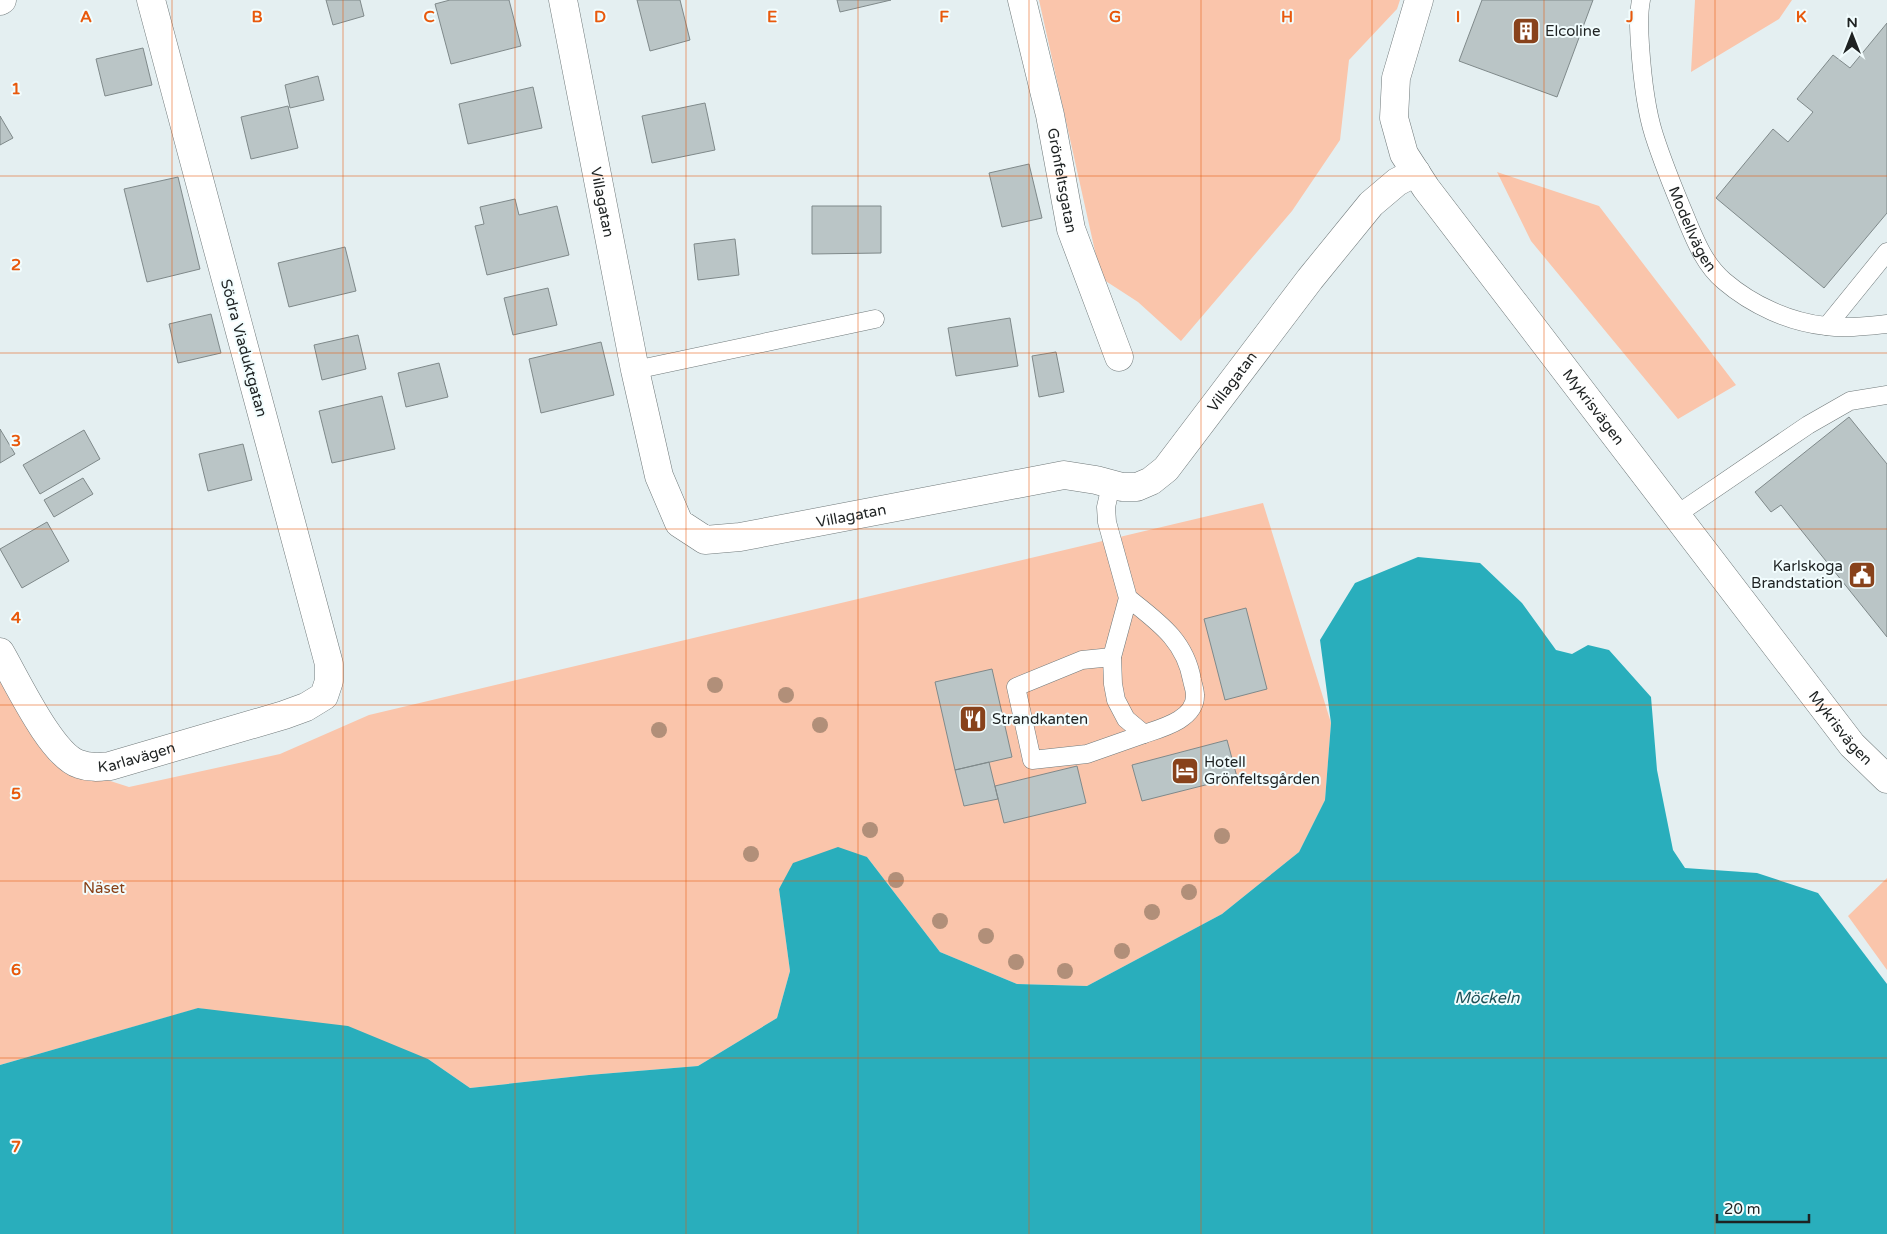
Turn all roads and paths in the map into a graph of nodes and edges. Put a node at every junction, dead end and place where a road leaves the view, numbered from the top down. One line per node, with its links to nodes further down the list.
1 (150, 0): 19 (street, Södra Viaduktgatan)
2 (563, 0): 12 (street, Villagatan)
3 (1022, 0): 11 (street, Grönfeltsgatan)
4 (1419, 0): 6 (street, Mykrisvägen)
5 (1641, 0): 10 (lane, Modellvägen)
6 (1416, 172): 14 (street, Villagatan); 15 (street, Mykrisvägen)
7 (1887, 252): 10 (lane)
8 (875, 319): 12 (lane)
9 (1887, 324): 10 (lane, Modellvägen)
10 (1827, 326)
11 (1119, 357)
12 (635, 370): 14 (street, Villagatan)
13 (1887, 395): 15 (lane)
14 (1111, 485): 16 (lane)
15 (1676, 515): 21 (street, Mykrisvägen)
16 (1128, 598): 18 (lane); 20 (lane)
17 (0, 652): 19 (street, Karlavägen)
18 (1112, 657): 20 (lane); 20 (lane)
19 (324, 696)
20 (1144, 734)
21 (1887, 779)

